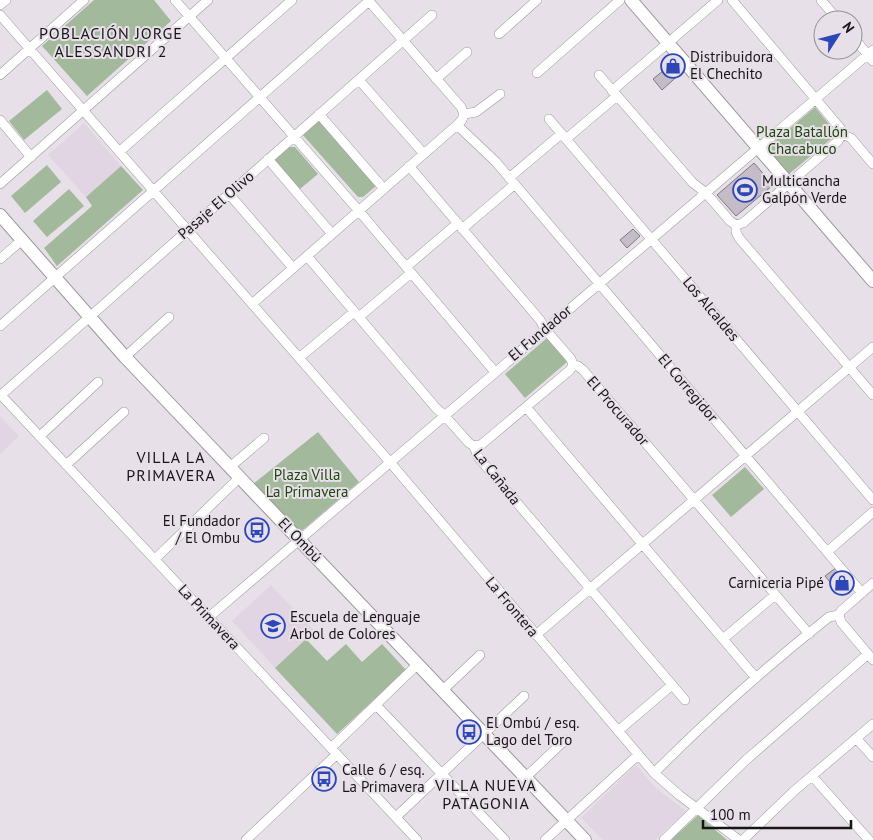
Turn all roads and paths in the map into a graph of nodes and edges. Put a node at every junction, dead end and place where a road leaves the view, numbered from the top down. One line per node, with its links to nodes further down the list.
1 (6, 0): 13 (street)
2 (84, 0): 21 (street)
3 (175, 0): 17 (street)
4 (208, 0): 17 (street)
5 (292, 0): 24 (street)
6 (369, 0): 19 (street); 32 (street)
7 (537, 0): 18 (street)
8 (620, 0): 25 (street)
9 (631, 0): 20 (street)
10 (718, 0): 20 (street)
11 (732, 0): 33 (street)
12 (821, 0): 14 (street)
13 (0, 5)
14 (830, 10)
15 (0, 15): 21 (street, La Frontera)
16 (432, 15): 19 (street, Pasaje El Olivo)
17 (189, 17): 24 (street); 34 (street)
18 (499, 34)
19 (403, 40): 28 (street); 29 (street, Pasaje El Olivo)
20 (668, 43): 30 (street); 43 (street)
21 (29, 49): 26 (street); 34 (street, La Frontera)
22 (467, 52): 28 (street)
23 (871, 55): 33 (street, El Fundador)
24 (226, 58): 32 (street); 44 (street)
25 (537, 73)
26 (0, 75)
27 (599, 75): 30 (street)
28 (436, 78): 36 (street)
29 (359, 80): 35 (street, Pasaje El Olivo); 45 (street)
30 (615, 93): 42 (street); 55 (street)
31 (500, 94): 36 (street)
32 (259, 97): 41 (street); 54 (street)
33 (816, 100): 40 (street); 43 (street, El Fundador)
34 (83, 110): 44 (street, La Frontera); 46 (street)
35 (319, 114): 41 (street, Pasaje El Olivo); 53 (street)
36 (464, 114): 39 (street)
37 (548, 119): 42 (street, Los Alcaldes)
38 (0, 120): 46 (street)
39 (457, 125): 45 (street); 50 (street, El Corregidor)
40 (842, 134): 48 (street); 51 (street)
41 (294, 137): 47 (street, Pasaje El Olivo); 57 (street)
42 (564, 137): 50 (street); 63 (street, Los Alcaldes)
43 (759, 148): 51 (street); 55 (street, El Fundador)
44 (119, 152): 54 (street, La Frontera)
45 (424, 154): 49 (street)
46 (31, 157): 52 (street)
47 (268, 159): 56 (street, Pasaje El Olivo); 62 (street)
48 (873, 164)
49 (409, 166): 53 (street); 60 (street, El Procurador)
50 (512, 181): 60 (street); 71 (street, El Corregidor)
51 (789, 183): 59 (street); 70 (street)
52 (0, 184)
53 (384, 189): 57 (street)
54 (153, 191): 61 (street, La Frontera); 69 (street)
55 (706, 193): 59 (street); 63 (street, El Fundador)
56 (229, 194): 61 (street, Pasaje El Olivo); 67 (street)
57 (359, 211): 62 (street); 68 (street)
58 (0, 215): 64 (street, El Ombú)
59 (736, 225): 82 (street)
60 (460, 226): 68 (street); 77 (street, El Procurador)
61 (188, 230): 72 (street, La Frontera); 74 (street, Pasaje El Olivo)
62 (332, 234): 65 (street)
63 (651, 239): 71 (street, El Fundador); 89 (street, Los Alcaldes)
64 (22, 240): 66 (street); 69 (street, El Ombú)
65 (307, 256): 67 (street); 73 (street, La Cañada)
66 (0, 259)
67 (294, 268): 72 (street)
68 (409, 270): 73 (street); 83 (street)
69 (55, 278): 74 (street, El Ombú); 76 (street)
70 (873, 281)
71 (599, 283): 77 (street, El Fundador); 94 (street, El Corregidor)
72 (252, 304): 80 (street, La Frontera)
73 (357, 314): 80 (street); 90 (street, La Cañada)
74 (89, 317): 79 (street, El Ombú); 85 (street, Pasaje El Olivo)
75 (169, 317): 79 (street)
76 (0, 326)
77 (545, 329): 81 (street, El Procurador); 83 (street, El Fundador)
78 (873, 348): 82 (street)
79 (125, 357): 97 (street, El Ombú)
80 (299, 358): 95 (street, La Frontera)
81 (573, 365): 87 (street); 99 (street, El Procurador)
82 (849, 368): 86 (street); 89 (street)
83 (495, 372): 90 (street, El Fundador)
84 (98, 382): 91 (street)
85 (0, 395): 91 (street, La Primavera)
86 (873, 395)
87 (526, 407): 93 (street); 103 (street)
88 (124, 412): 96 (street)
89 (798, 412): 94 (street); 100 (street, Los Alcaldes)
90 (444, 415): 93 (street, La Cañada); 95 (street, El Fundador)
91 (40, 436): 96 (street, La Primavera)
92 (264, 438): 97 (street)
93 (474, 446): 107 (street, La Cañada)
94 (746, 456): 99 (street); 104 (street, El Corregidor)
95 (389, 461): 102 (street, El Fundador); 113 (street, La Frontera)
96 (66, 465): 105 (street, La Primavera)
97 (230, 467): 98 (street, El Ombú)
98 (240, 477): 102 (street, El Ombú); 105 (street)
99 (694, 500): 103 (street); 109 (street, El Procurador)
100 (873, 500)
101 (873, 512): 104 (street)
102 (299, 538): 111 (street, El Fundador); 117 (street, El Ombú)
103 (642, 545): 107 (street); 114 (street)
104 (828, 552): 108 (street, El Corregidor)
105 (155, 559): 111 (street, La Primavera)
106 (873, 583): 108 (street)
107 (591, 589): 113 (street); 119 (street, La Cañada)
108 (862, 592): 110 (street)
109 (775, 595): 112 (street, El Procurador); 114 (street)
110 (839, 616): 112 (street); 116 (street)
111 (208, 617): 129 (street, La Primavera)
112 (809, 634): 118 (street)
113 (536, 635): 125 (street, La Frontera)
114 (723, 639): 118 (street)
115 (480, 655): 120 (street)
116 (870, 657): 136 (street)
117 (418, 664): 120 (street, El Ombú); 123 (street)
118 (756, 678): 132 (street)
119 (672, 685): 122 (street, La Cañada); 125 (street)
120 (443, 690): 126 (street, El Ombú)
121 (524, 696): 126 (street)
122 (685, 700)
123 (376, 705): 129 (street); 133 (street)
124 (873, 724): 127 (street)
125 (618, 732): 130 (street, La Frontera)
126 (484, 734): 133 (street); 135 (street, El Ombú)
127 (856, 738): 131 (street); 134 (street)
128 (565, 740): 135 (street)
129 (334, 751): 137 (street, La Primavera); 139 (street)
130 (638, 755): 132 (street, La Frontera); 138 (street)
131 (873, 757)
132 (654, 773): 136 (street, La Frontera)
133 (442, 774): 137 (street); 141 (street)
134 (812, 776): 145 (street); 146 (street)
135 (526, 778): 138 (street, El Ombú)
136 (697, 809): 144 (street); 145 (street, La Frontera)
137 (396, 817): 140 (street, La Primavera)
138 (566, 820): 142 (street); 143 (street, El Ombú)
139 (246, 840)
140 (417, 840)
141 (505, 840)
142 (545, 840)
143 (585, 840)
144 (664, 840)
145 (741, 840)
146 (869, 840)

